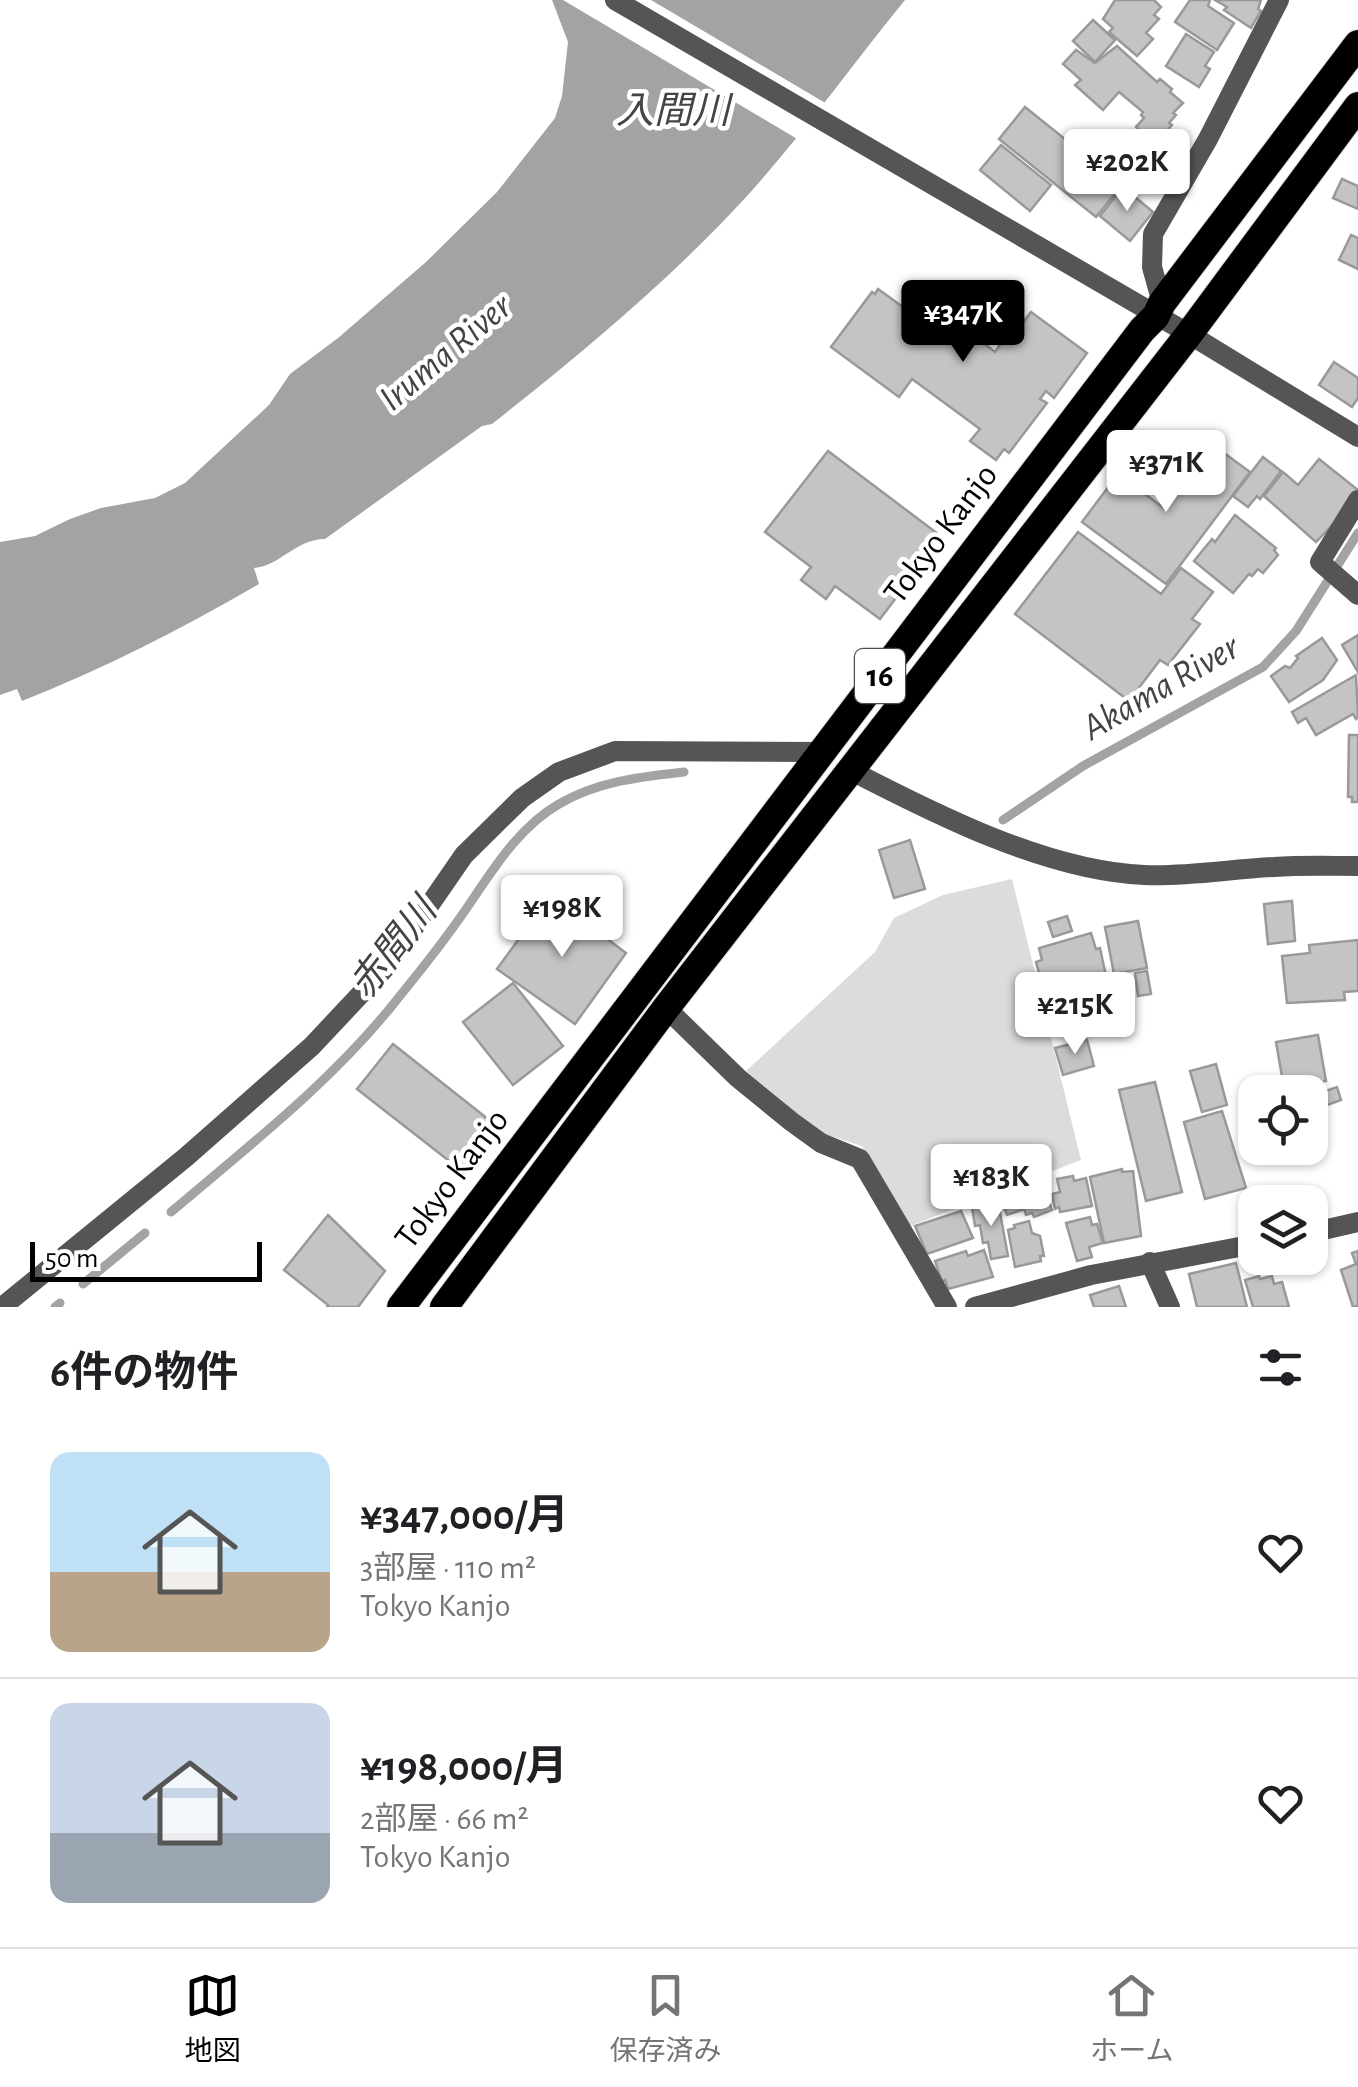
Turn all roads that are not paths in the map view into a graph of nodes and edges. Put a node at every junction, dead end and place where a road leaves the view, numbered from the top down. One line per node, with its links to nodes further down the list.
1 (616, 0): 5 (street)
2 (1278, 0): 5 (street)
3 (1358, 44): 5 (highway, Tokyo Kanjo / 16)
4 (1358, 106): 6 (highway, Tokyo Kanjo / 16)
5 (1159, 310): 6 (street); 10 (highway, Tokyo Kanjo / 16)
6 (1188, 334): 7 (street); 11 (highway, Tokyo Kanjo / 16)
7 (1358, 438)
8 (1358, 500): 9 (street)
9 (1351, 589)
10 (822, 752): 18 (street); 19 (highway, Tokyo Kanjo / 16)
11 (850, 770): 12 (street); 13 (highway, Tokyo Kanjo / 16)
12 (1358, 866)
13 (666, 1008): 20 (highway, Tokyo Kanjo / 16); 21 (street)
14 (1358, 1222): 15 (street)
15 (1328, 1229)
16 (1238, 1247): 17 (street)
17 (1150, 1262): 22 (street); 23 (street)
18 (2, 1307)
19 (402, 1307)
20 (444, 1307)
21 (947, 1307)
22 (975, 1307)
23 (1170, 1307)

